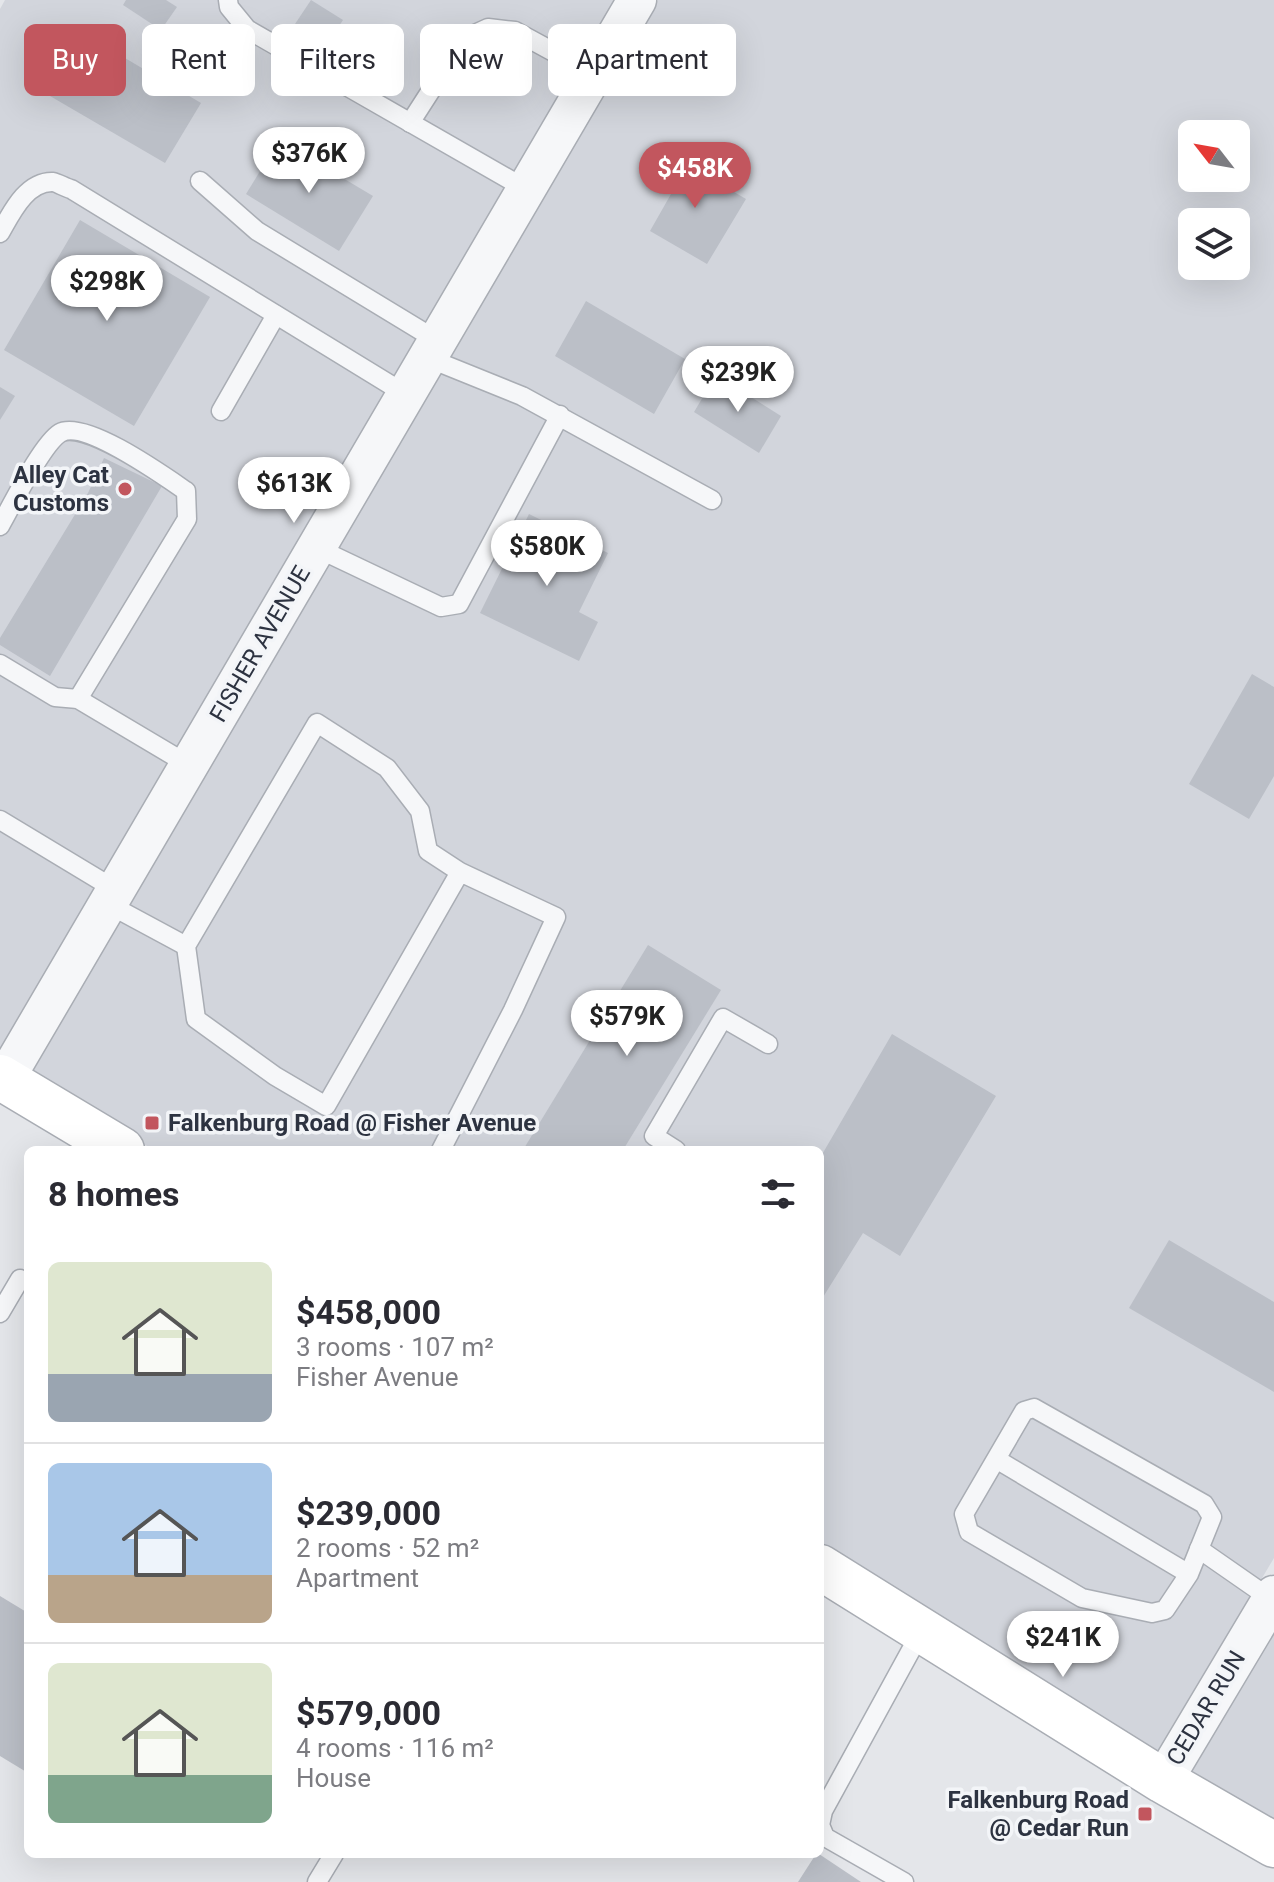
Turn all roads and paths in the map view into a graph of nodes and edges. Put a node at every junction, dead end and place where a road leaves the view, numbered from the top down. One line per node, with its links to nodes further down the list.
1 (228, 0): 6 (lane)
2 (637, 0): 3 (street, FISHER AVENUE)
3 (623, 24)
4 (548, 49): 6 (lane)
5 (581, 96): 8 (street, FISHER AVENUE)
6 (410, 123): 8 (lane)
7 (200, 181): 11 (lane)
8 (526, 189): 11 (street, FISHER AVENUE)
9 (0, 233): 10 (lane)
10 (276, 315): 12 (lane); 13 (lane)
11 (433, 350): 12 (street, FISHER AVENUE); 14 (lane)
12 (407, 395): 17 (street, FISHER AVENUE)
13 (221, 411)
14 (560, 415): 15 (lane); 17 (lane)
15 (712, 500)
16 (0, 526): 19 (lane)
17 (317, 548): 20 (street, FISHER AVENUE)
18 (0, 664): 19 (lane)
19 (78, 699): 20 (lane)
20 (189, 765): 23 (street, FISHER AVENUE)
21 (0, 820): 23 (lane)
22 (460, 872): 24 (lane); 24 (lane); 28 (lane)
23 (112, 897): 24 (lane); 26 (street, FISHER AVENUE)
24 (186, 946)
25 (768, 1044): 29 (lane)
26 (1, 1081): 27 (street)
27 (115, 1146)
28 (443, 1146)
29 (670, 1146)
30 (20, 1279): 31 (lane)
31 (0, 1313)
32 (996, 1459): 33 (lane); 35 (lane); 35 (lane)
33 (1199, 1549): 35 (lane); 36 (lane)
34 (824, 1569): 37 (street)
35 (1189, 1574)
36 (1273, 1597): 38 (street, CEDAR RUN)
37 (922, 1630): 38 (street); 39 (lane)
38 (1163, 1781): 41 (street)
39 (824, 1809)
40 (824, 1835): 44 (lane)
41 (1274, 1845)
42 (332, 1858): 43 (lane)
43 (317, 1882)
44 (904, 1882)

